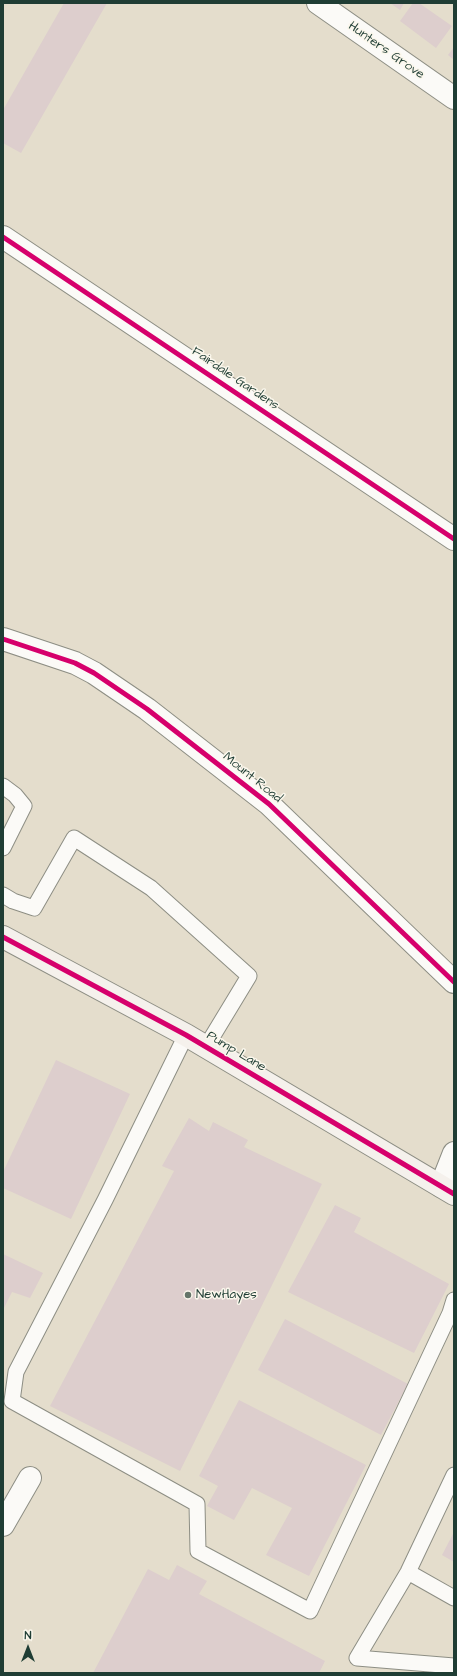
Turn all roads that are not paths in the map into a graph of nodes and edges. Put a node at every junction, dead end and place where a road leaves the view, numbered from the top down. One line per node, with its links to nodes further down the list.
1 (318, 3): 2 (street, Hunters Grove)
2 (454, 98)
3 (3, 237): 4 (street, Fairdale Gardens)
4 (454, 539)
5 (3, 639): 10 (street, Mount Road)
6 (3, 786): 7 (lane)
7 (3, 848)
8 (3, 895): 12 (lane)
9 (3, 937): 11 (street, Pump Lane)
10 (454, 982)
11 (186, 1035): 12 (street, Pump Lane); 15 (lane)
12 (206, 1048): 14 (street, Pump Lane)
13 (454, 1153): 14 (street)
14 (448, 1190)
15 (454, 1300)
16 (454, 1475): 19 (lane)
17 (30, 1478): 18 (street)
18 (3, 1524)
19 (408, 1572): 20 (lane); 21 (lane)
20 (454, 1598)
21 (454, 1666)

